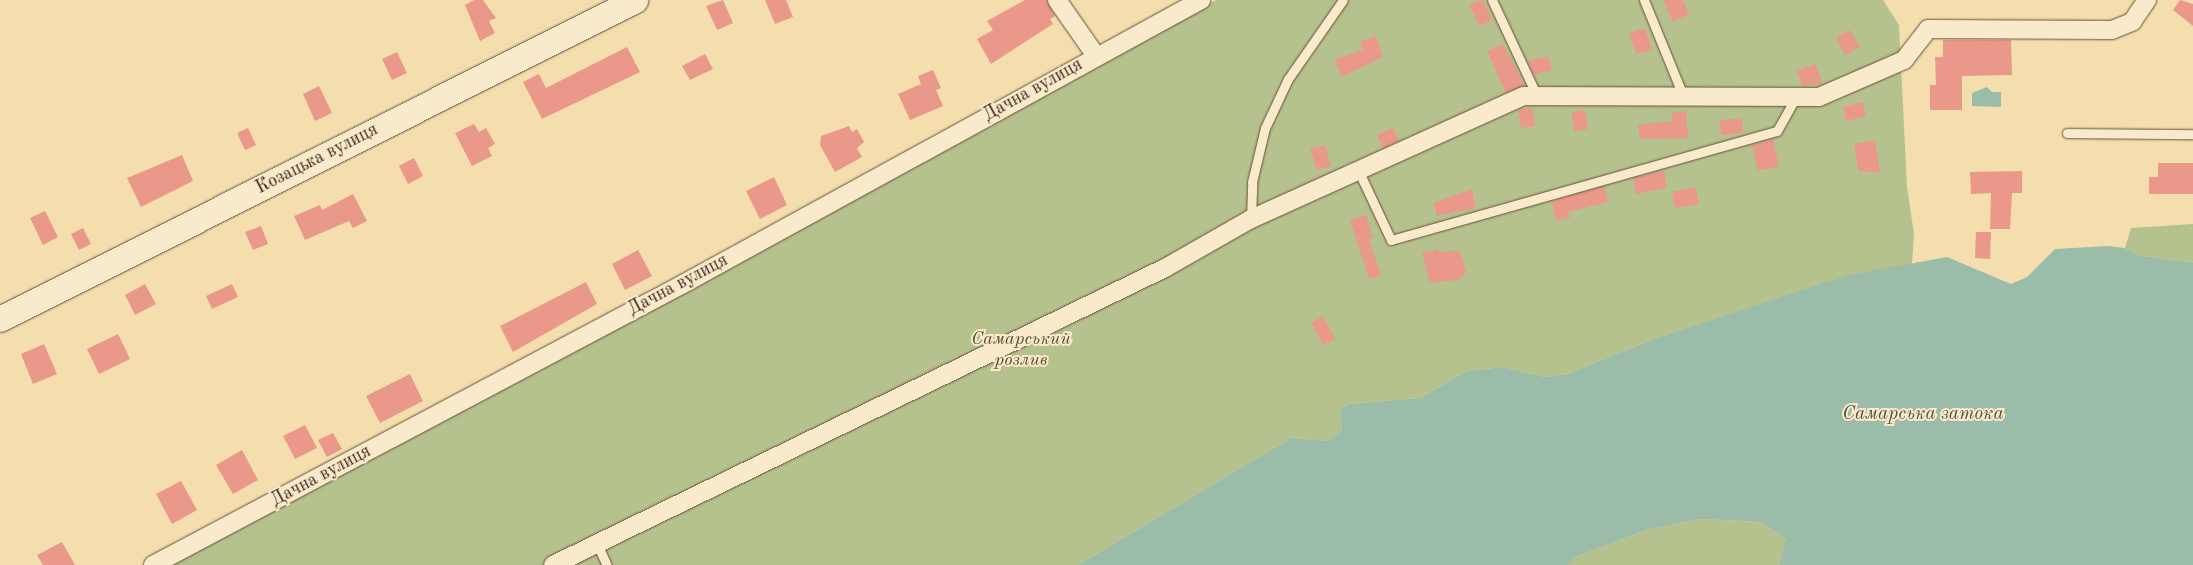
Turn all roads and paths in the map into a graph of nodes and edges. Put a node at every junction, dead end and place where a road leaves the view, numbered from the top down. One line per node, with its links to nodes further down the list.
1 (635, 0): 16 (street, Козацька вулиця)
2 (1057, 0): 8 (street)
3 (1201, 0): 8 (street, Дачна вулиця)
4 (1343, 0): 15 (lane)
5 (1492, 0): 9 (lane)
6 (1644, 0): 11 (lane)
7 (2147, 0): 10 (street)
8 (1096, 56): 18 (street, Дачна вулиця)
9 (1537, 96): 11 (street); 14 (street)
10 (1795, 98): 11 (street); 14 (lane)
11 (1684, 99)
12 (2066, 133): 13 (lane)
13 (2193, 134)
14 (1359, 172): 15 (street)
15 (1251, 219): 17 (street)
16 (0, 318)
17 (597, 544): 19 (street); 20 (lane)
18 (153, 565)
19 (553, 565)
20 (607, 565)

